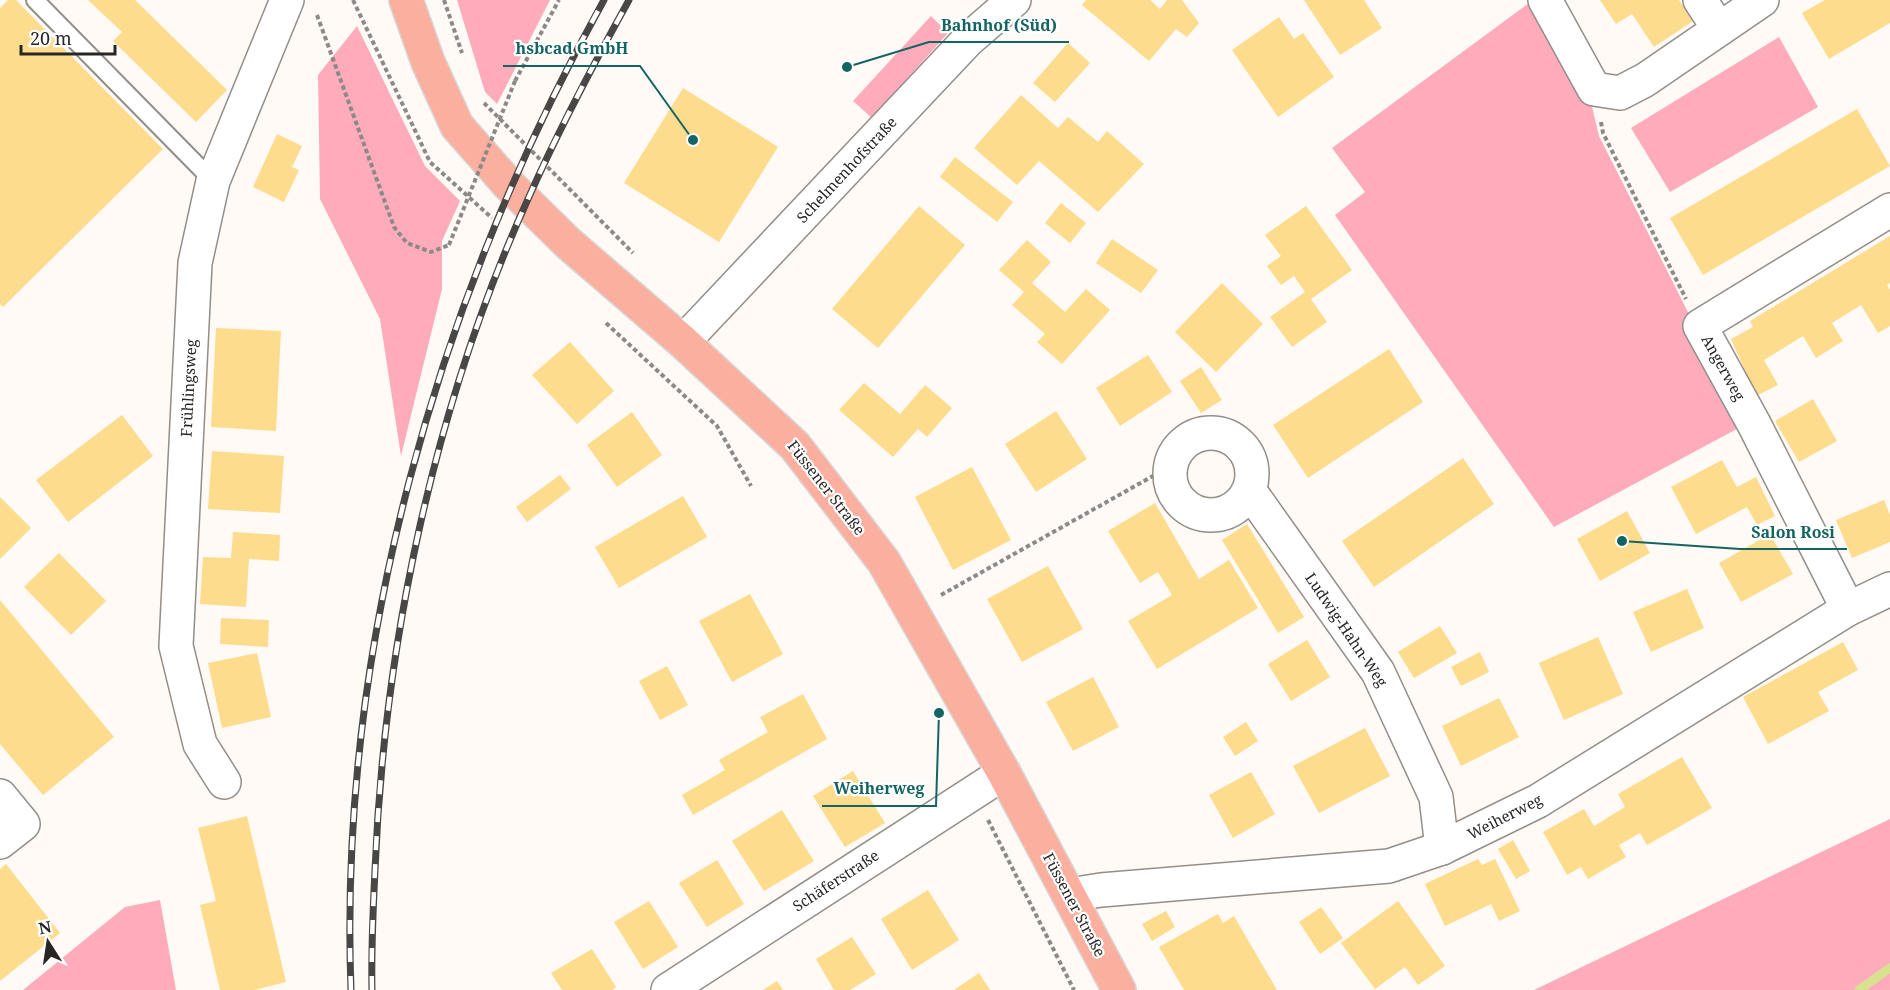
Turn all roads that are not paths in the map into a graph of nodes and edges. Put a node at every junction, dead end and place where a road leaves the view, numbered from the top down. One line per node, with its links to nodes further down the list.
1 (35, 0): 9 (lane)
2 (406, 0): 11 (main road, Füssener Straße)
3 (1014, 0): 11 (street, Schelmenhofstraße)
4 (1545, 0): 8 (street)
5 (1700, 0): 8 (street)
6 (1762, 0): 8 (street)
7 (302, 6): 9 (street, Frühlingsweg)
8 (1719, 29)
9 (213, 181): 16 (street, Frühlingsweg)
10 (1890, 210): 14 (street, Angerweg)
11 (682, 342): 15 (main road, Füssener Straße)
12 (1249, 490): 12 (street); 19 (street, Ludwig-Hahn-Weg)
13 (1890, 590): 14 (street, Weiherweg)
14 (1848, 609): 19 (street, Weiherweg)
15 (1004, 773): 20 (main road, Füssener Straße); 21 (street, Schäferstraße)
16 (224, 782)
17 (0, 796): 18 (street)
18 (0, 842)
19 (1442, 848): 20 (street, Weiherweg)
20 (1069, 896): 22 (main road, Füssener Straße)
21 (668, 990)
22 (1119, 990)

